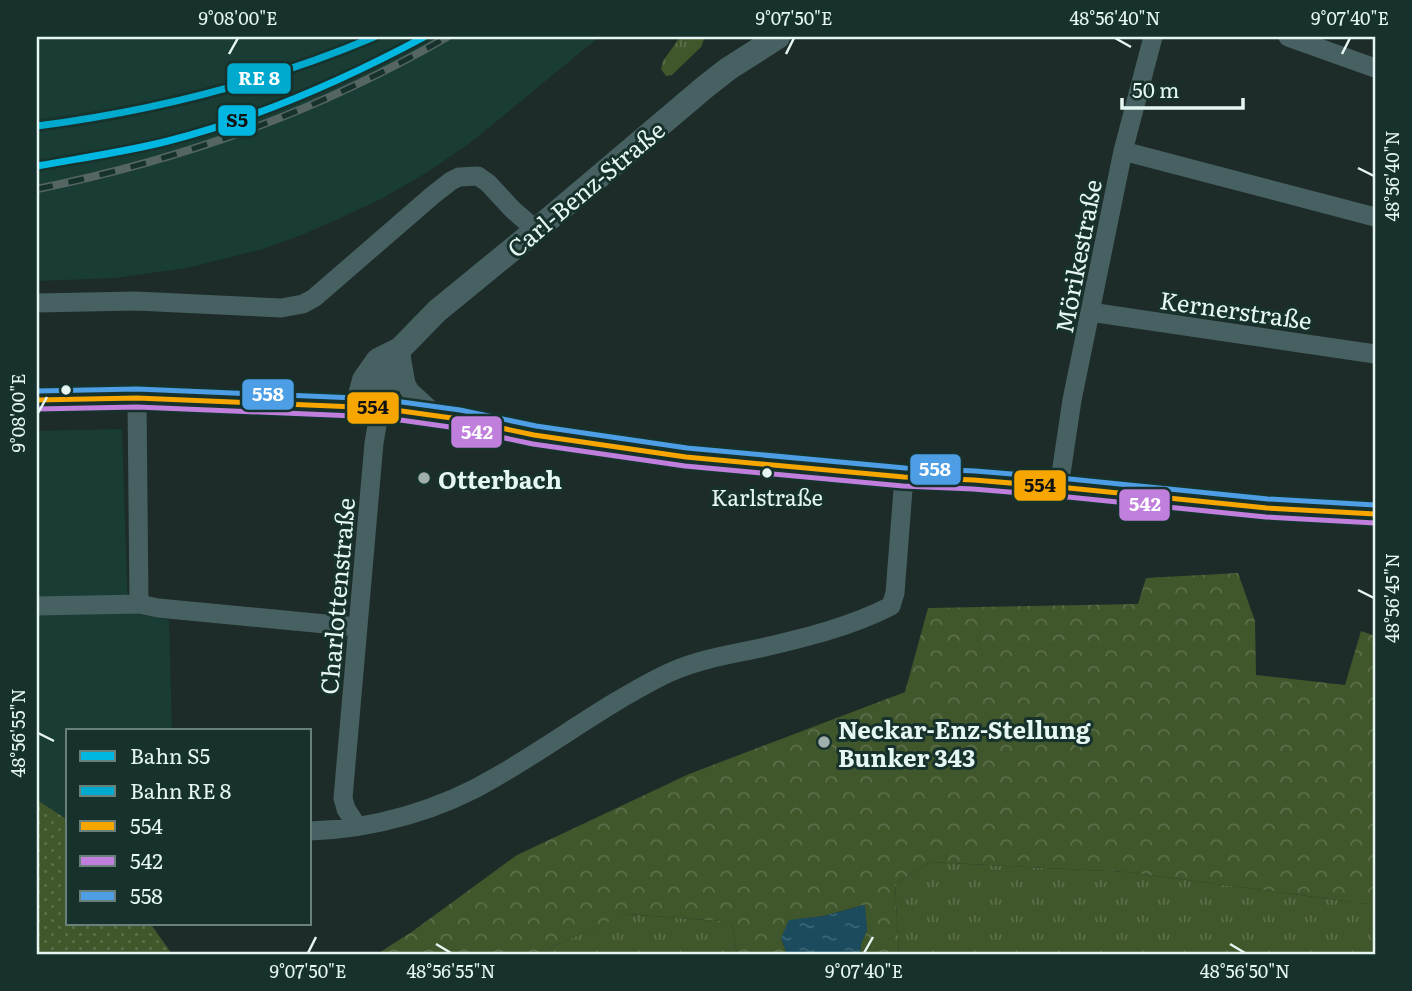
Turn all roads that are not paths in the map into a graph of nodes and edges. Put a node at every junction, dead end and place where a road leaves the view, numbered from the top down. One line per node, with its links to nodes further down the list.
1 (778, 37): 7 (street, Carl-Benz-Straße)
2 (1153, 37): 5 (street, Mörikestraße)
3 (1288, 37): 4 (street)
4 (1375, 68)
5 (1123, 150): 6 (street); 9 (street, Mörikestraße)
6 (1375, 217)
7 (536, 230): 8 (street); 10 (street, Carl-Benz-Straße)
8 (37, 303)
9 (1090, 312): 11 (street, Kernerstraße); 17 (street, Mörikestraße)
10 (400, 349): 14 (street, Carl-Benz-Straße); 15 (street)
11 (1375, 354)
12 (136, 398): 13 (street); 14 (street); 19 (street)
13 (37, 400)
14 (369, 407): 15 (street); 21 (street, Charlottenstraße)
15 (437, 416): 16 (street)
16 (904, 477): 17 (street); 22 (street)
17 (1059, 487): 18 (street)
18 (1375, 514)
19 (139, 604): 20 (street); 21 (street)
20 (37, 606)
21 (357, 627): 22 (street, Charlottenstraße)
22 (357, 826): 23 (street)
23 (312, 831)

